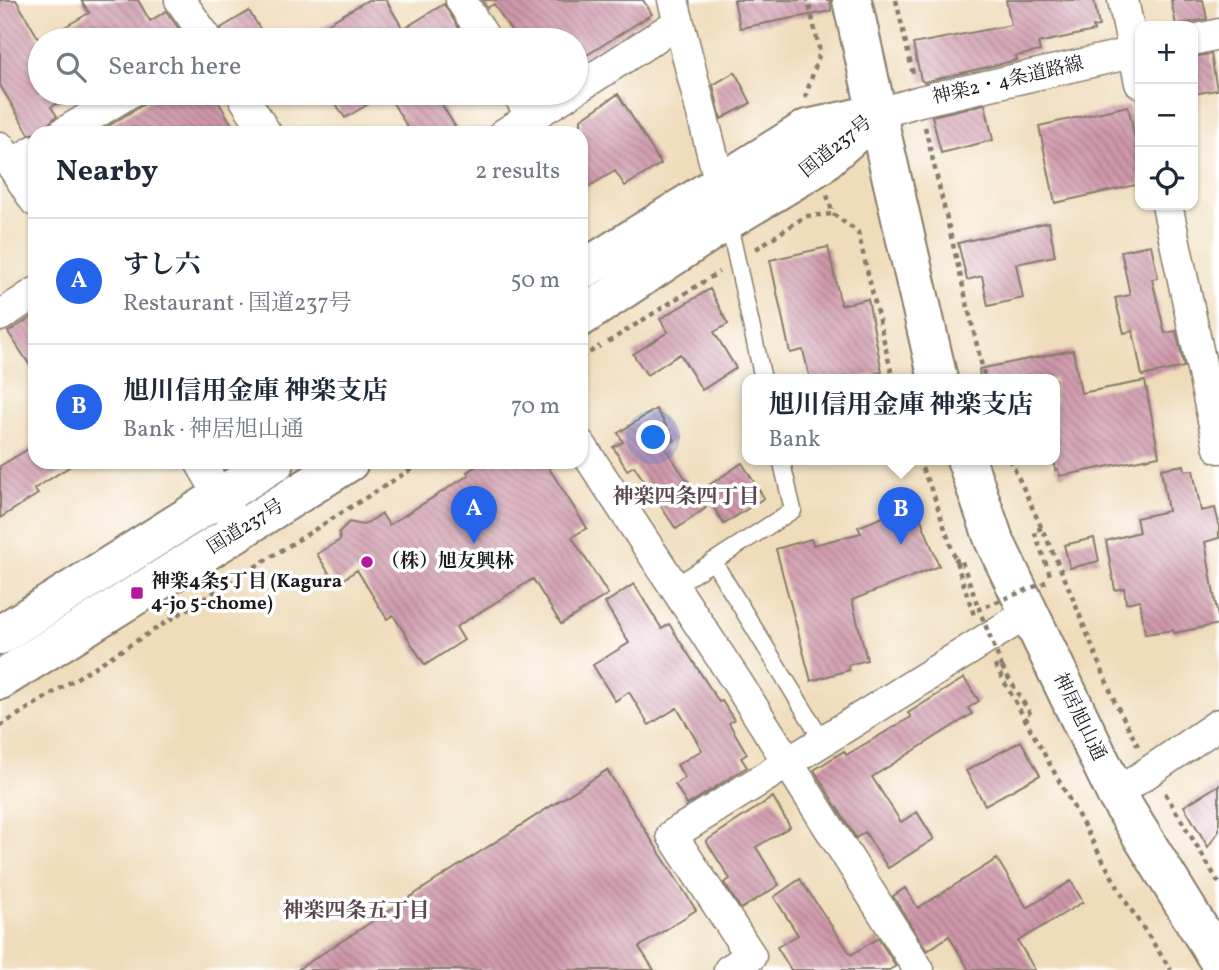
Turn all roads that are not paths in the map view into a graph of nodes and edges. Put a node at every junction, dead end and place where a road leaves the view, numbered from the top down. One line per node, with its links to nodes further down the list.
1 (180, 0): 6 (street)
2 (461, 0): 7 (street)
3 (852, 0): 16 (main road)
4 (1123, 0): 10 (street)
5 (676, 12): 12 (street); 21 (street)
6 (200, 28)
7 (478, 28)
8 (1219, 34): 9 (street)
9 (1198, 39)
10 (1135, 44)
11 (1135, 51): 16 (street, 神楽2・4条道路線)
12 (588, 80)
13 (109, 105): 17 (street)
14 (248, 105): 18 (street)
15 (525, 105): 19 (street)
16 (877, 114): 21 (main road, 国道237号); 24 (main road, 国道237号); 30 (main road)
17 (75, 126)
18 (262, 126)
19 (510, 126)
20 (15, 154): 22 (street)
21 (720, 184): 25 (main road, 国道237号)
22 (28, 185)
23 (1168, 210): 31 (street)
24 (729, 220): 27 (main road, 国道237号); 29 (lane)
25 (588, 267)
26 (28, 298): 28 (street)
27 (588, 312)
28 (0, 316)
29 (763, 374)
30 (937, 374)
31 (1219, 448)
32 (588, 455): 41 (street)
33 (782, 465): 40 (lane)
34 (968, 465): 42 (main road, 神居旭山通)
35 (204, 469): 38 (street)
36 (264, 469): 38 (main road, 国道237号)
37 (338, 469): 39 (main road, 国道237号)
38 (222, 497): 39 (street); 43 (main road, 国道237号)
39 (240, 531): 44 (main road, 国道237号)
40 (713, 561): 41 (lane); 46 (lane)
41 (674, 586): 47 (street)
42 (1028, 613): 46 (street); 48 (main road, 神居旭山通)
43 (0, 635)
44 (0, 680)
45 (1219, 724): 48 (street)
46 (823, 741): 47 (street)
47 (787, 762): 50 (street); 51 (street)
48 (1116, 794): 49 (main road, 神居旭山通)
49 (1219, 961)
50 (729, 970)
51 (919, 970)

